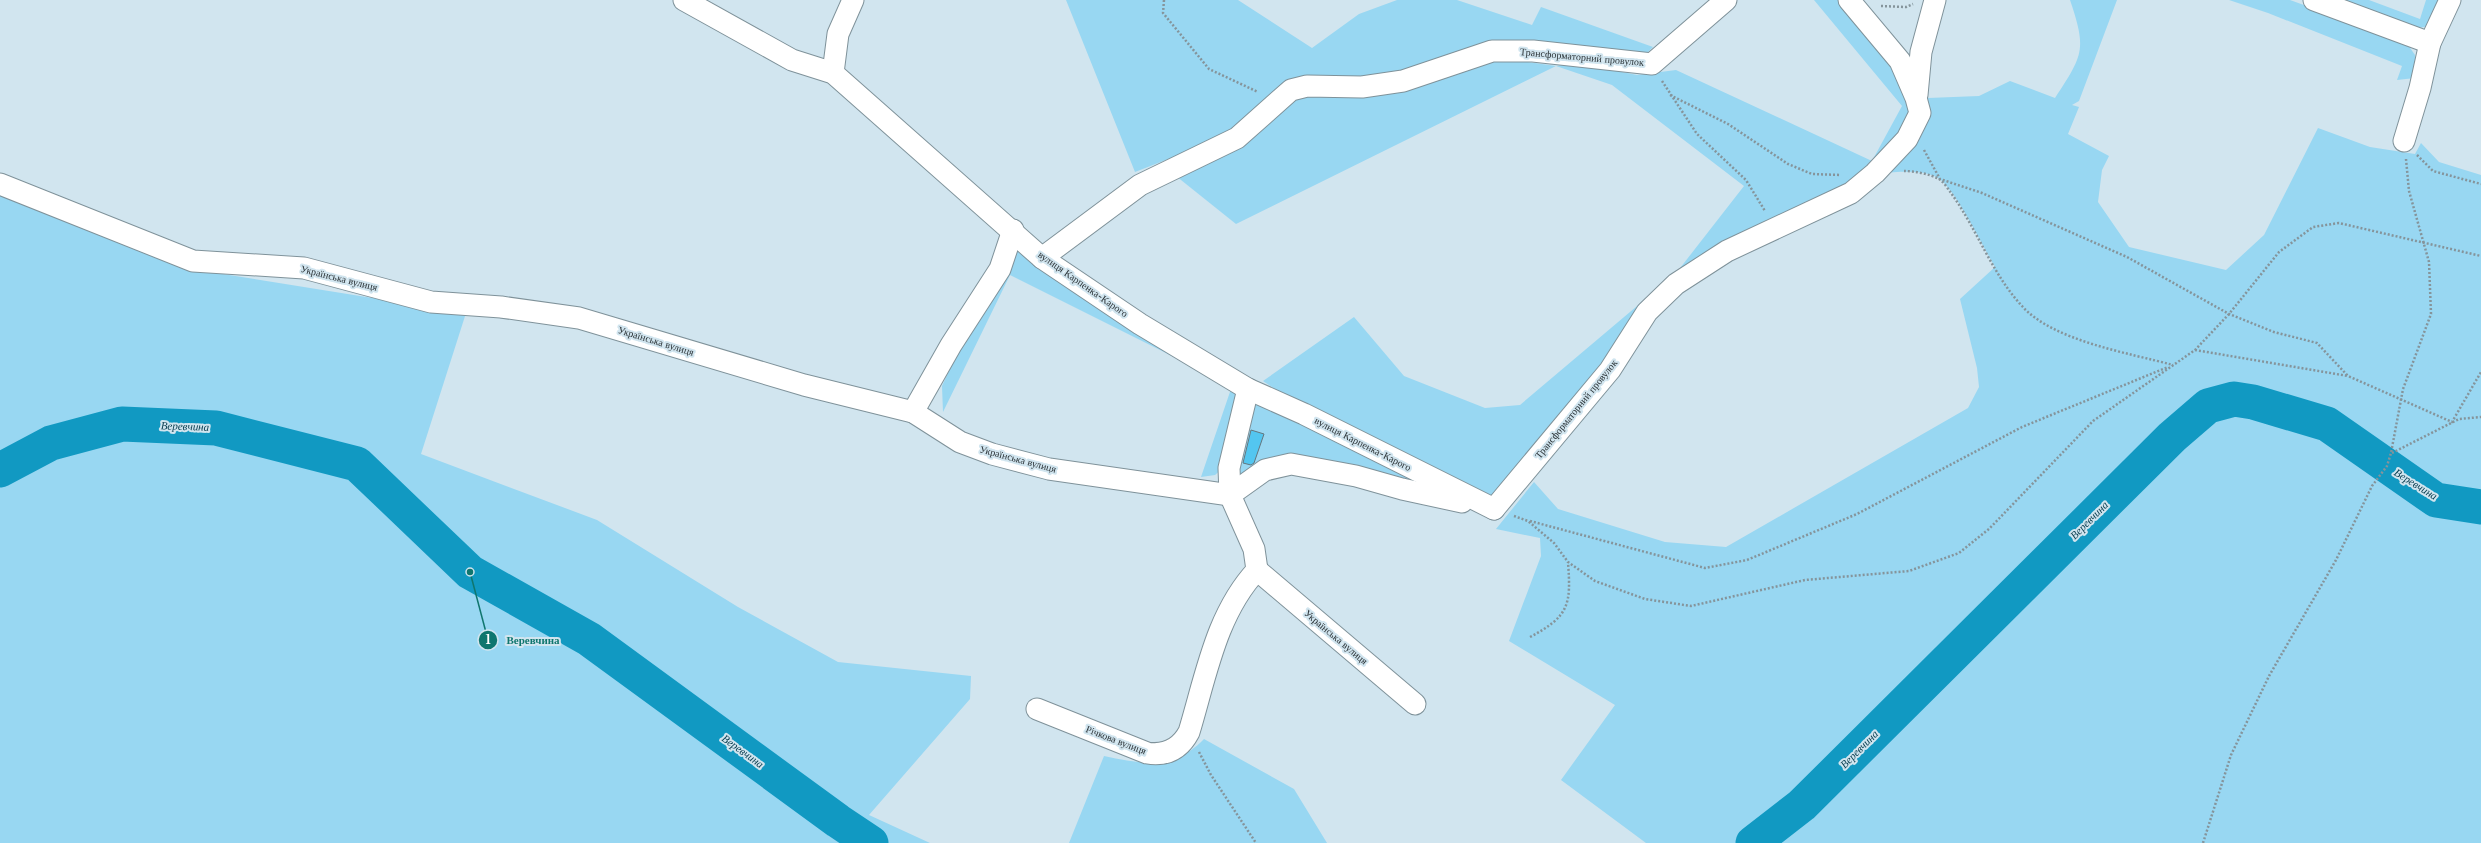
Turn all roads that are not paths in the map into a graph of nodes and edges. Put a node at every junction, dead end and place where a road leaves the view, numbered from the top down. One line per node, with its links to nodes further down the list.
1 (684, 0): 9 (street, вулиця Карпенка-Карого)
2 (853, 0): 9 (street)
3 (1726, 0): 14 (street, Трансформаторний провулок)
4 (1849, 0): 10 (street)
5 (2314, 0): 8 (street)
6 (2450, 0): 8 (street)
7 (1926, 1): 10 (street)
8 (2430, 43): 11 (street)
9 (833, 73): 13 (street, вулиця Карпенка-Карого)
10 (1918, 106): 18 (street, Трансформаторний провулок)
11 (2404, 141)
12 (0, 184): 16 (street, Українська вулиця)
13 (1013, 230): 14 (street, вулиця Карпенка-Карого); 16 (street)
14 (1042, 258): 15 (street, вулиця Карпенка-Карого)
15 (1248, 389): 17 (street); 18 (street, вулиця Карпенка-Карого)
16 (913, 412): 17 (street, Українська вулиця)
17 (1230, 495): 18 (street); 19 (street)
18 (1494, 509)
19 (1257, 570): 20 (street, Українська вулиця); 21 (street, Річкова вулиця)
20 (1415, 704)
21 (1037, 710)

